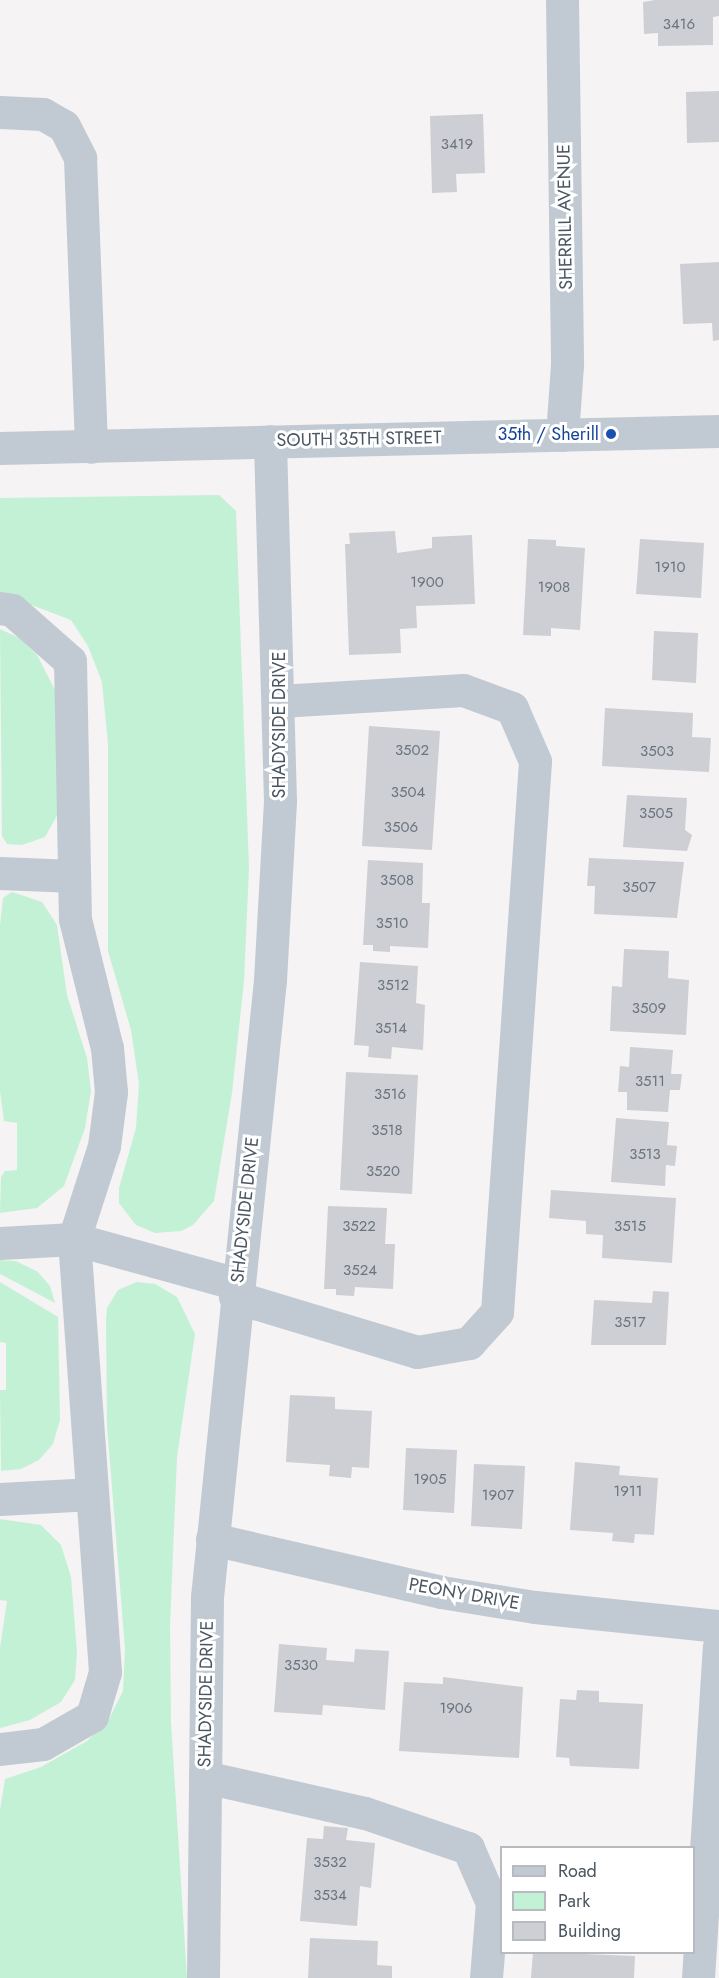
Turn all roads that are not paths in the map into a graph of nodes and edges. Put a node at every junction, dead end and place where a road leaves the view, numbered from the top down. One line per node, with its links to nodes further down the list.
1 (562, 0): 4 (street, SHERRILL AVENUE)
2 (0, 112): 6 (street)
3 (719, 431): 4 (street, SOUTH 35TH STREET)
4 (562, 435): 5 (street, SOUTH 35TH STREET)
5 (270, 441): 6 (street, SOUTH 35TH STREET); 9 (street, SHADYSIDE DRIVE)
6 (91, 447): 7 (street, SOUTH 35TH STREET)
7 (0, 448)
8 (0, 608): 11 (street)
9 (279, 701): 14 (street, SHADYSIDE DRIVE); 14 (street)
10 (0, 873): 11 (street)
11 (74, 876): 12 (street)
12 (74, 1239): 13 (street); 14 (street); 15 (street)
13 (0, 1243)
14 (236, 1291): 17 (street, SHADYSIDE DRIVE)
15 (92, 1494): 16 (street); 20 (street)
16 (0, 1499)
17 (212, 1539): 18 (street, PEONY DRIVE); 21 (street, SHADYSIDE DRIVE)
18 (719, 1626)
19 (719, 1647): 24 (street)
20 (0, 1749)
21 (205, 1777): 22 (street, SHADYSIDE DRIVE); 23 (street)
22 (204, 1978)
23 (486, 1978)
24 (698, 1978)

